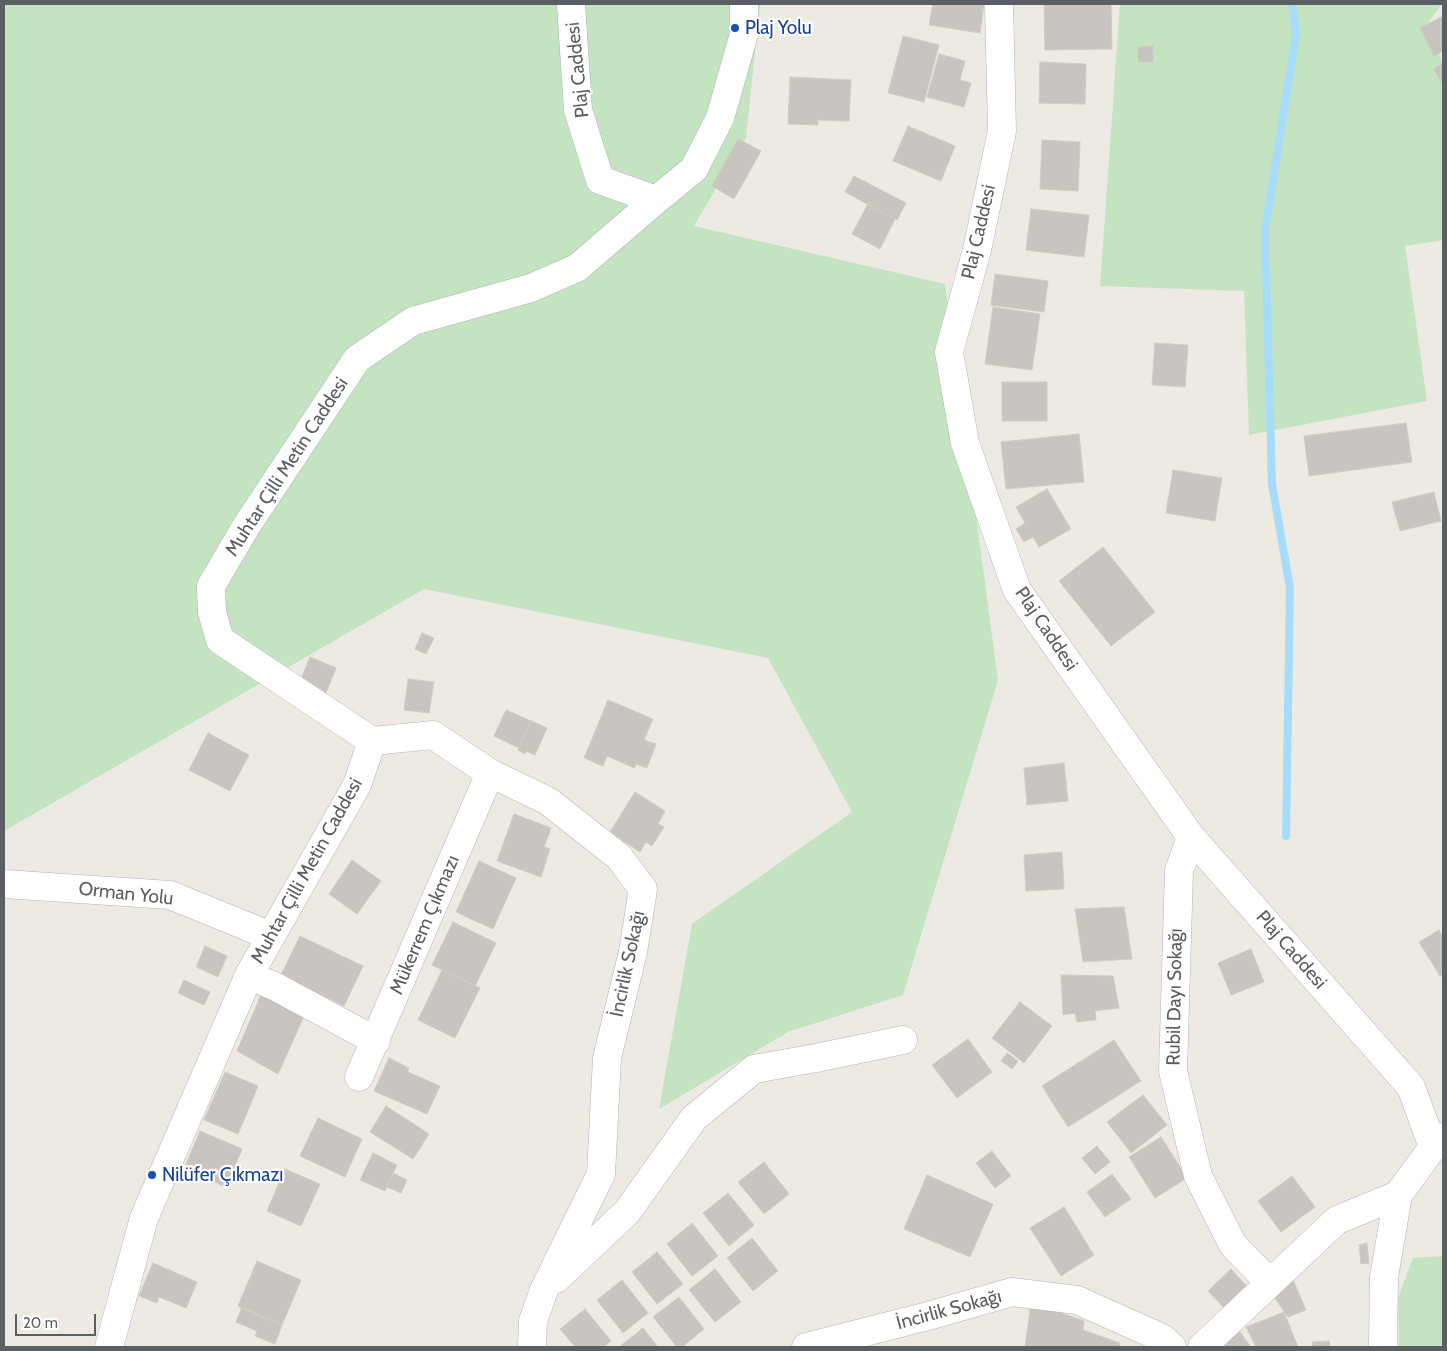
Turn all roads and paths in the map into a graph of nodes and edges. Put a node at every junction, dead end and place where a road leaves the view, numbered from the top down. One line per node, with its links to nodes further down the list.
1 (571, 4): 4 (street, Plaj Caddesi)
2 (744, 4): 4 (street)
3 (1000, 4): 7 (street, Plaj Caddesi)
4 (656, 200): 5 (street, Muhtar Çilli Metin Caddesi)
5 (372, 740): 6 (street, İncirlik Sokağı); 9 (street, Muhtar Çilli Metin Caddesi)
6 (490, 773): 12 (street, Mükerrem Çıkmazı); 17 (street, İncirlik Sokağı)
7 (1191, 837): 14 (street, Plaj Caddesi); 16 (street, Rubil Dayı Sokağı)
8 (4, 884): 9 (street, Orman Yolu)
9 (271, 936): 10 (street, Muhtar Çilli Metin Caddesi)
10 (249, 975): 12 (street); 18 (street, Muhtar Çilli Metin Caddesi)
11 (904, 1040): 17 (street)
12 (376, 1041): 13 (street, Mükerrem Çıkmazı)
13 (359, 1077)
14 (1440, 1143): 15 (street)
15 (1398, 1195): 16 (street); 23 (street)
16 (1270, 1283): 22 (street)
17 (544, 1290): 19 (street, İncirlik Sokağı)
18 (110, 1347)
19 (532, 1347)
20 (806, 1347): 21 (street, İncirlik Sokağı)
21 (1172, 1347)
22 (1202, 1347)
23 (1383, 1347)

